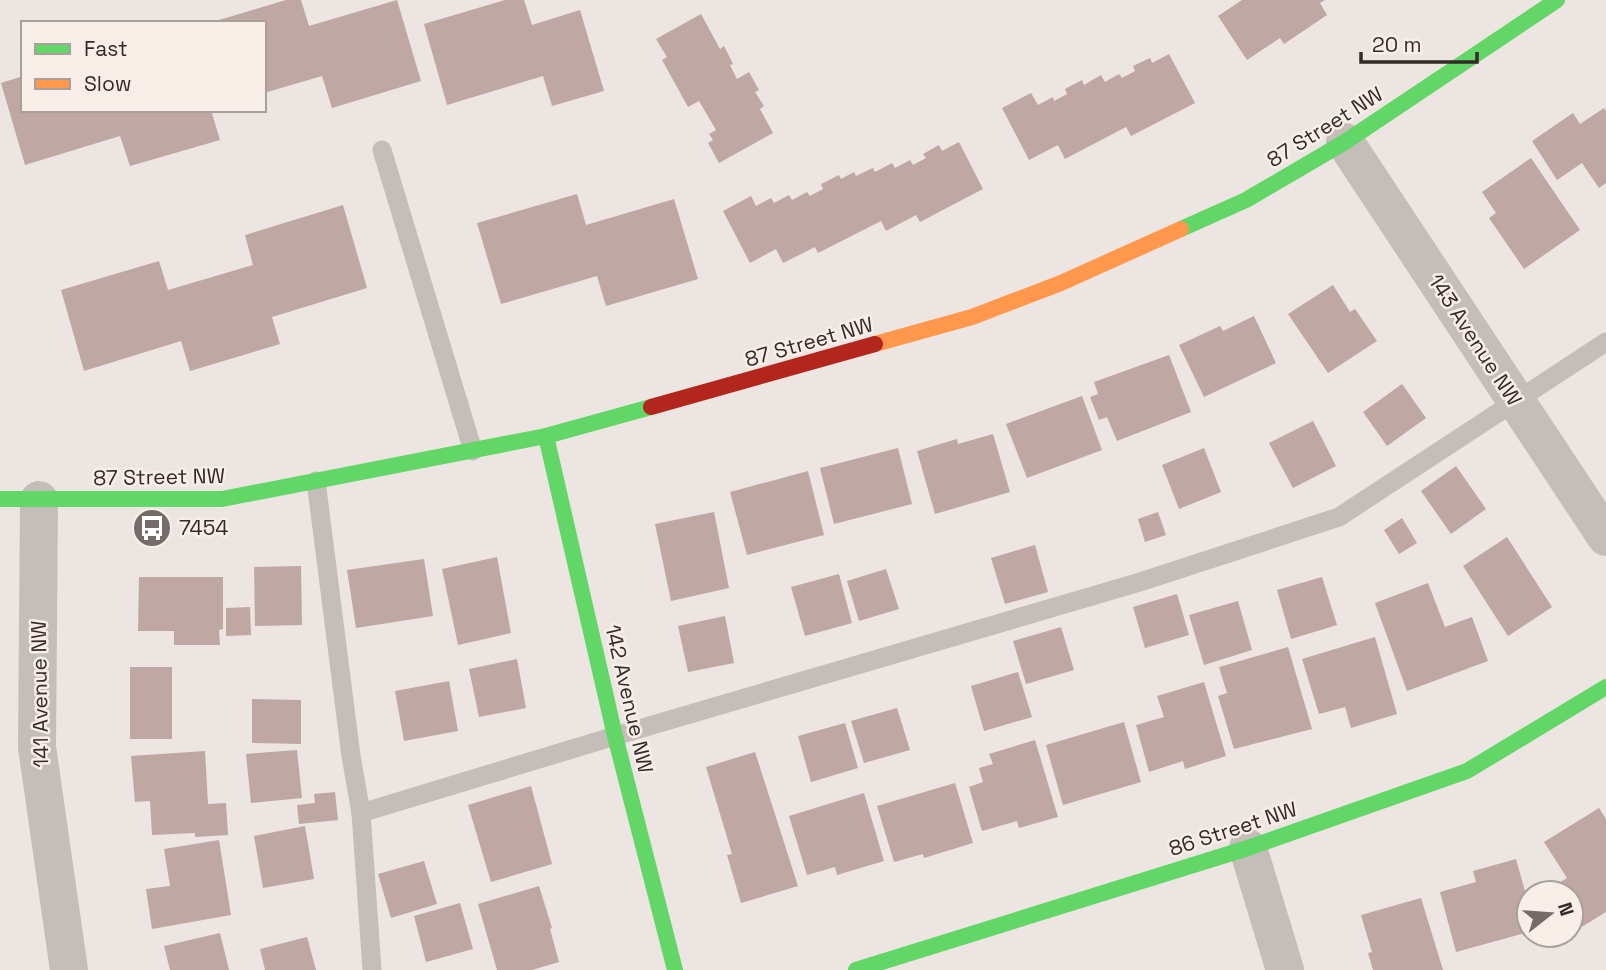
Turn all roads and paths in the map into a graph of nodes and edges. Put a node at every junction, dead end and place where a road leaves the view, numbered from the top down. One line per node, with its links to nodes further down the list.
1 (1557, 0): 2 (street, 87 Street NW)
2 (1345, 142): 5 (street, 143 Avenue NW); 6 (street, 87 Street NW)
3 (382, 150): 7 (lane)
4 (1606, 342): 5 (lane)
5 (1515, 401): 11 (street, 143 Avenue NW); 13 (lane)
6 (546, 436): 7 (street, 87 Street NW); 13 (street, 142 Avenue NW)
7 (473, 451): 8 (street, 87 Street NW)
8 (316, 481): 10 (street, 87 Street NW); 14 (lane)
9 (0, 499): 10 (street, 87 Street NW)
10 (39, 500): 16 (street, 141 Avenue NW)
11 (1606, 537)
12 (1606, 687): 15 (street, 86 Street NW)
13 (615, 736): 14 (lane); 18 (street, 142 Avenue NW)
14 (361, 813): 17 (lane)
15 (1248, 848): 19 (street, 86 Street NW); 20 (street)
16 (69, 970)
17 (372, 970)
18 (675, 970)
19 (856, 970)
20 (1285, 970)

